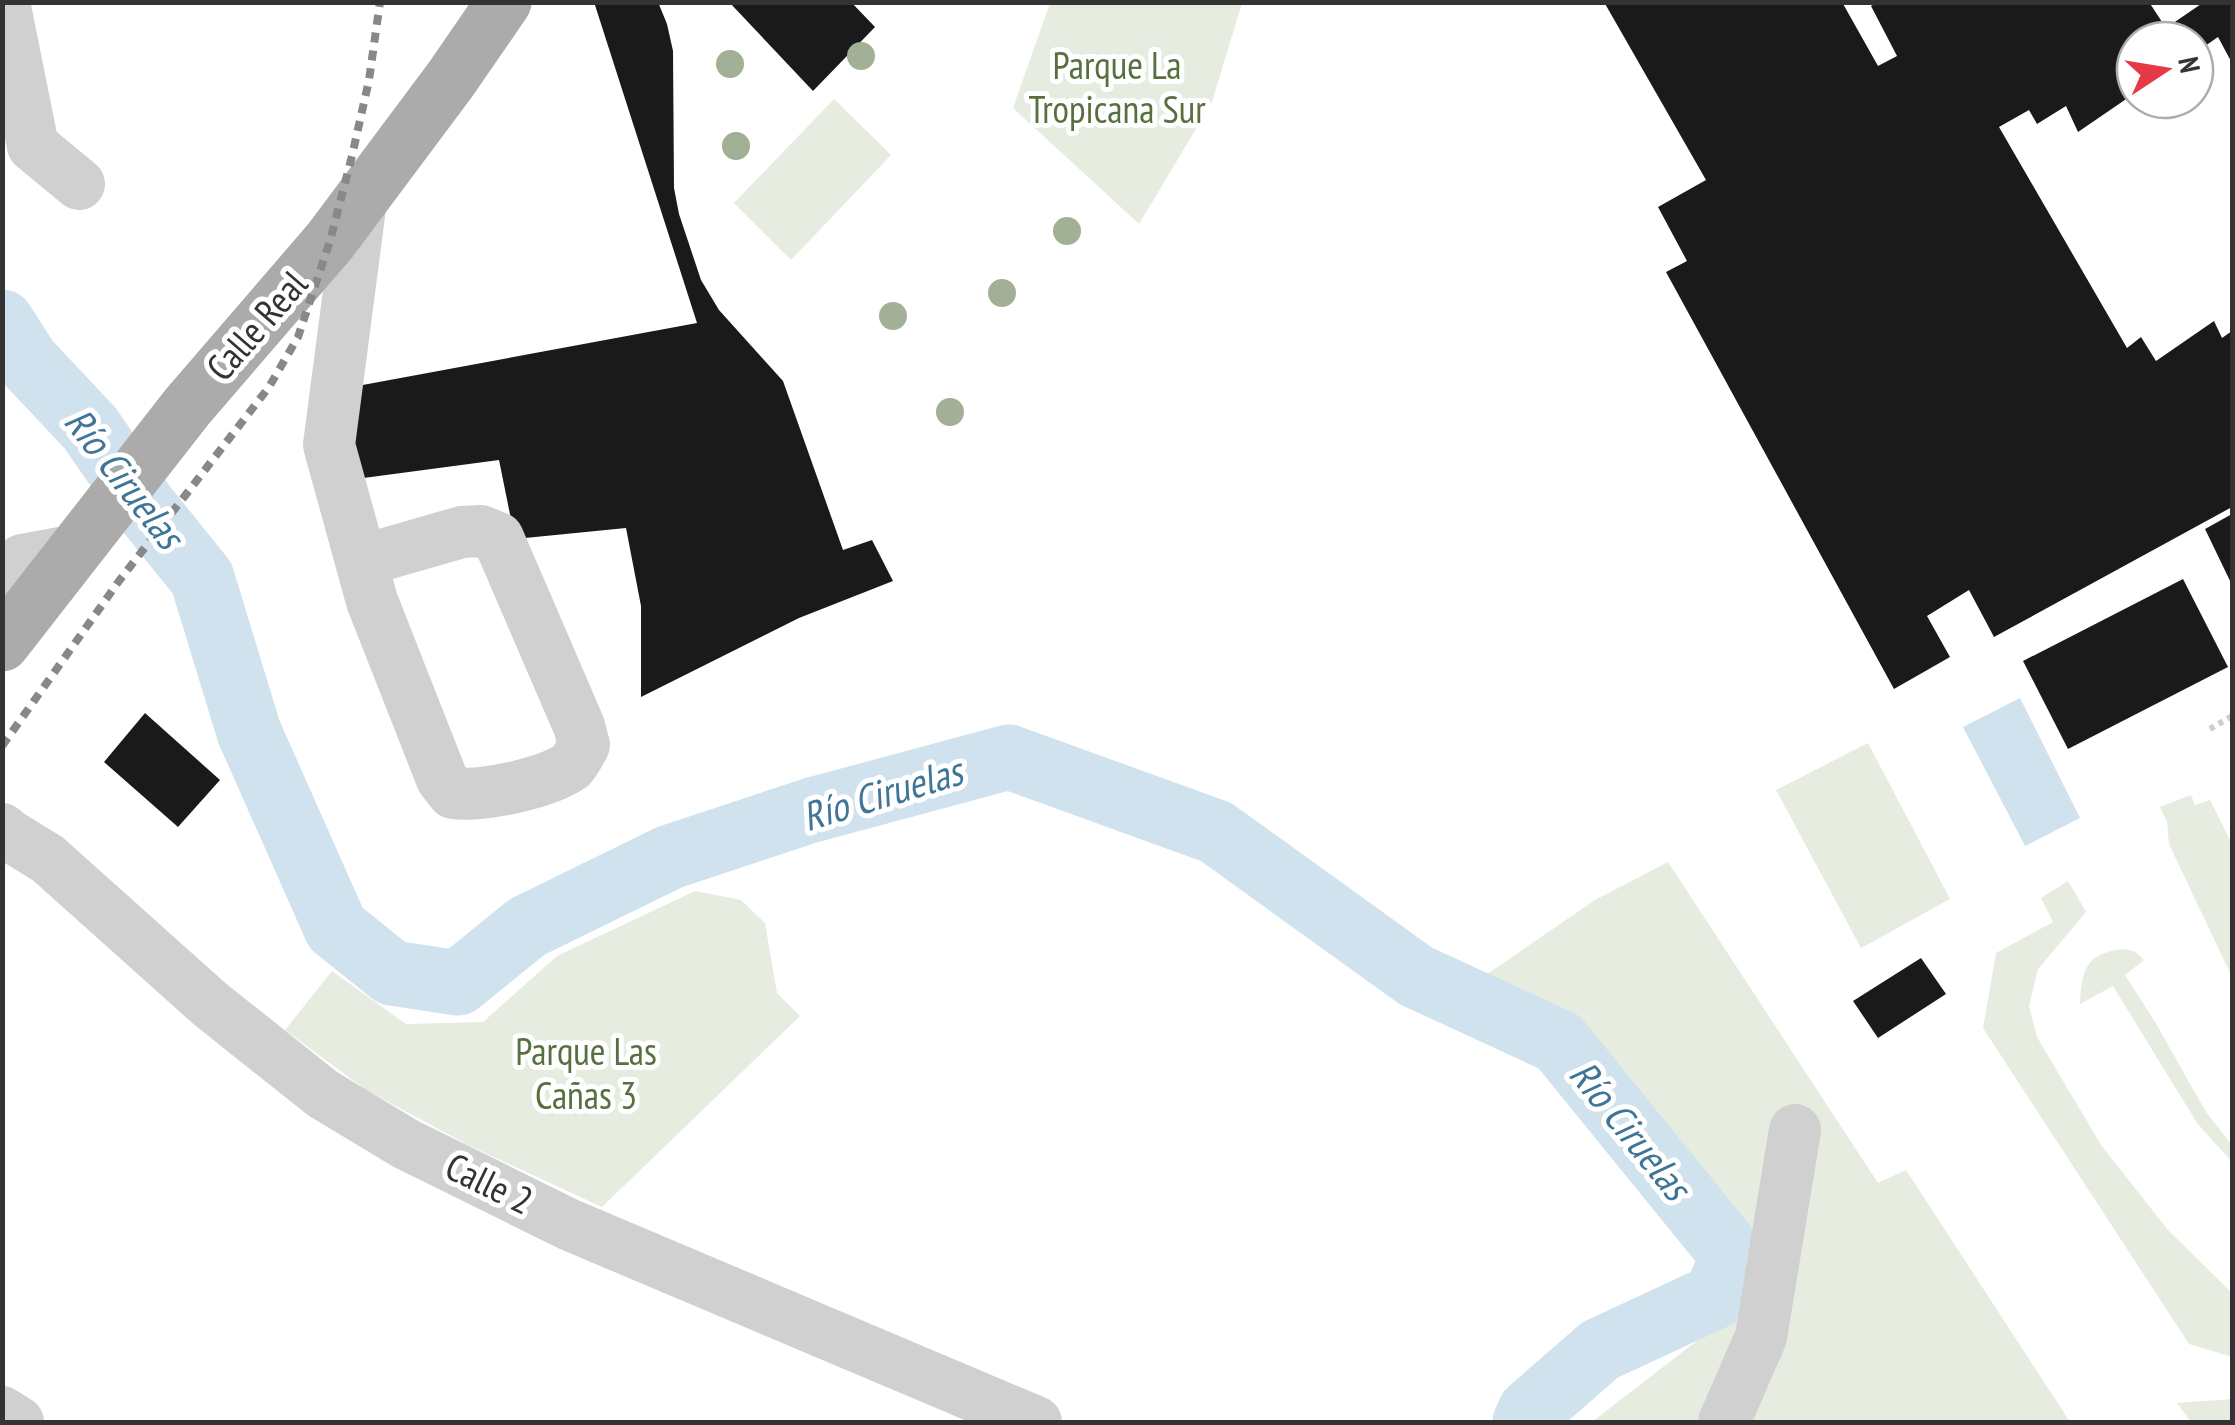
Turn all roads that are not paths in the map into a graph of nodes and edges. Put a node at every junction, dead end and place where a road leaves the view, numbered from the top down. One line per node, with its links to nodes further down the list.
1 (4, 2): 3 (street)
2 (492, 10): 4 (main road, Calle Real)
3 (79, 184)
4 (360, 200): 5 (main road, Calle Real); 6 (street)
5 (78, 548): 7 (street); 8 (main road, Calle Real)
6 (361, 561): 6 (street)
7 (2, 579)
8 (2, 644)
9 (5, 835): 13 (street, Calle 2)
10 (1795, 1130): 14 (street)
11 (2, 1412): 12 (street)
12 (18, 1422)
13 (1036, 1422)
14 (1724, 1422)

